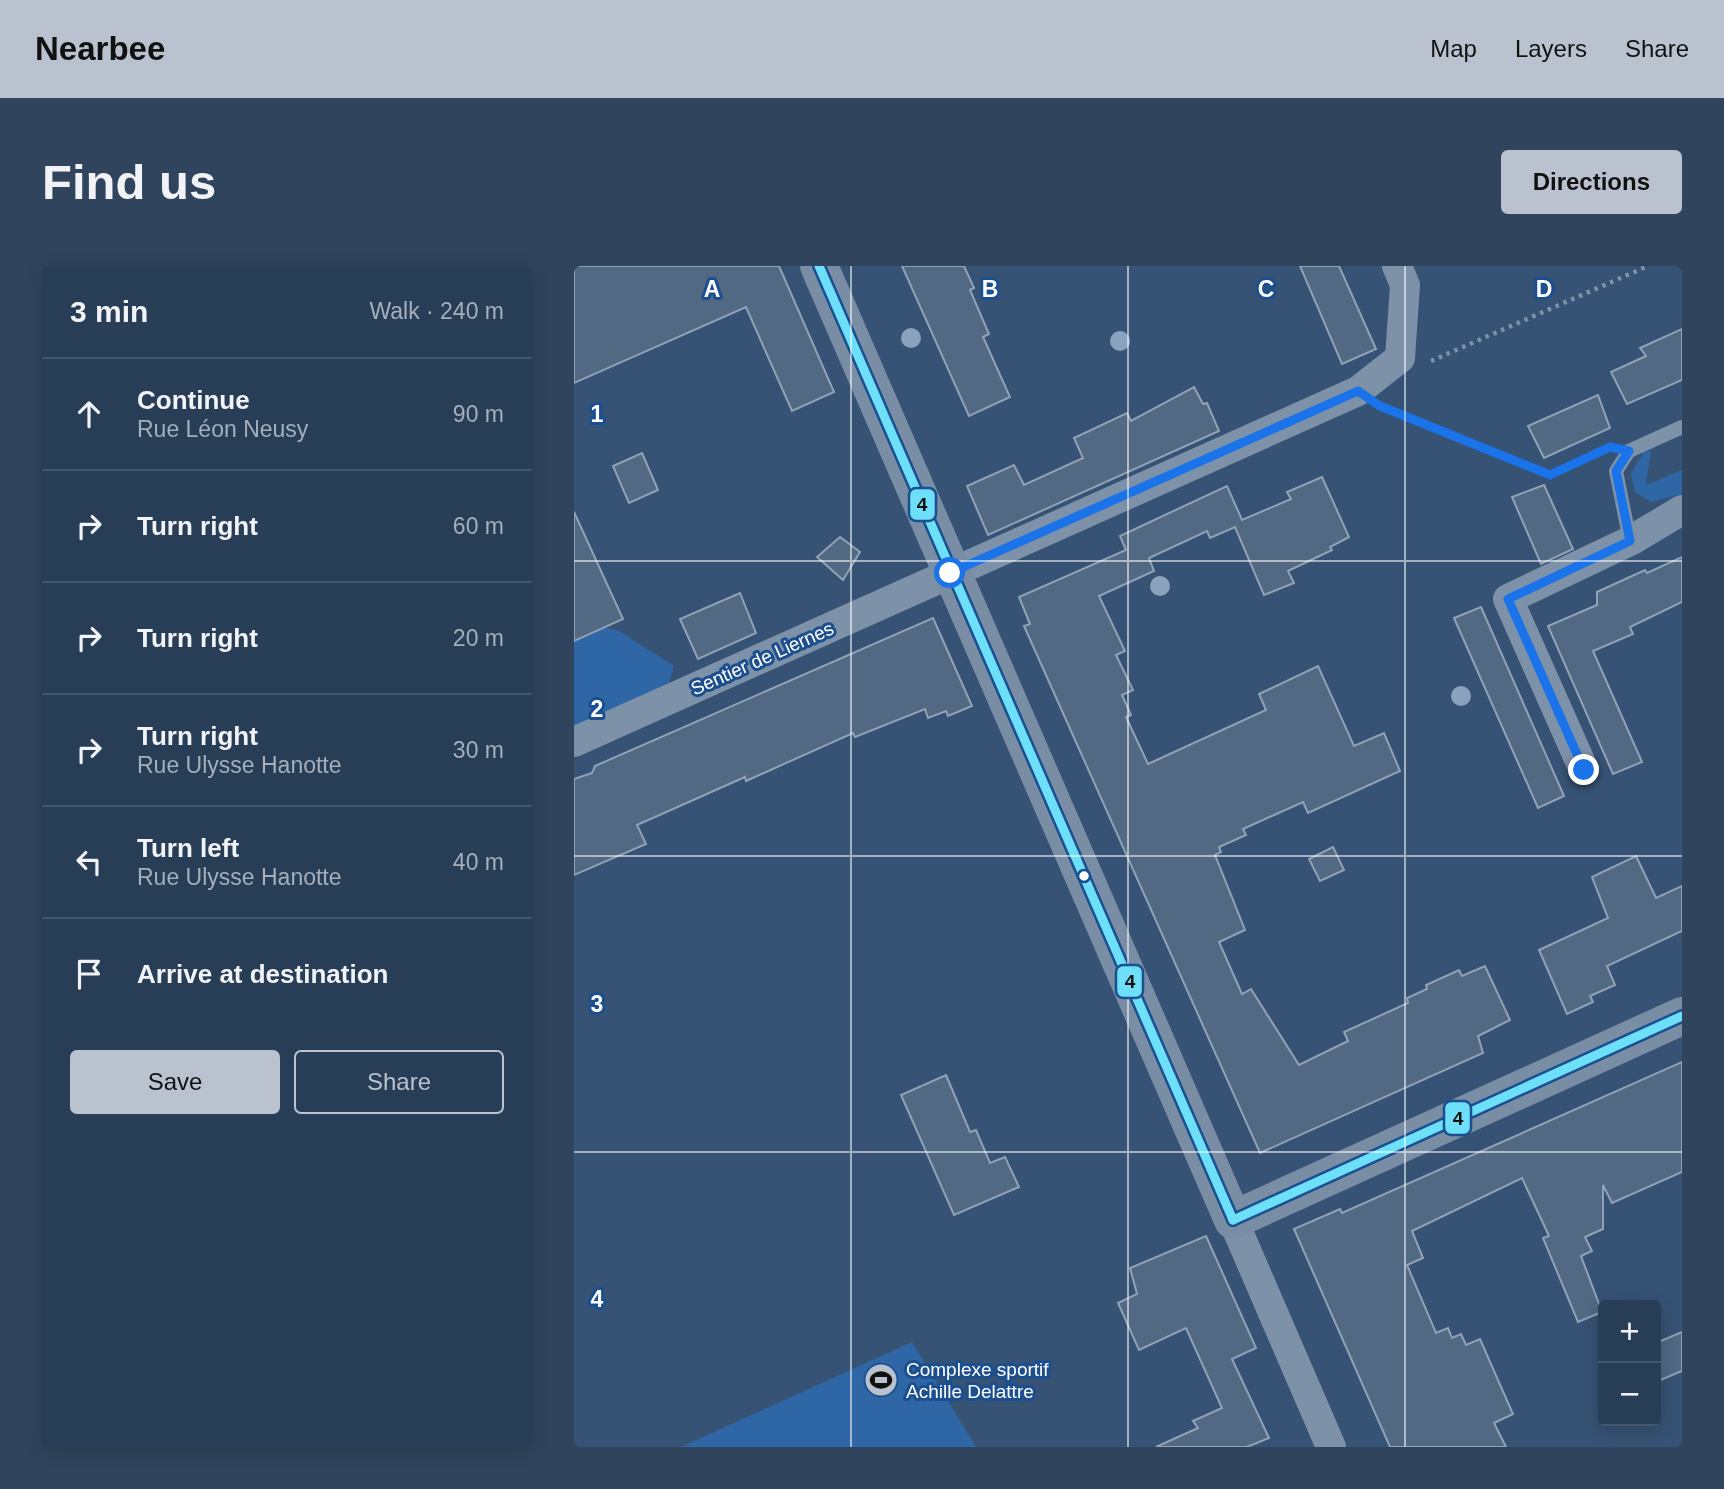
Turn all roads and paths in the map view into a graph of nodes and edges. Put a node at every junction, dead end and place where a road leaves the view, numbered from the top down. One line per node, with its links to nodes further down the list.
1 (819, 266): 10 (street)
2 (1397, 266): 4 (street)
3 (1648, 266): 4 (path)
4 (1400, 358): 5 (street, Sentier de Liernes)
5 (1358, 391): 7 (path); 10 (street, Sentier de Liernes)
6 (1682, 427): 7 (lane)
7 (1629, 451): 9 (lane)
8 (1682, 510): 9 (street)
9 (1630, 541): 12 (street)
10 (950, 573): 11 (street, Sentier de Liernes); 14 (street)
11 (574, 742)
12 (1584, 770)
13 (1682, 1016): 14 (street)
14 (1233, 1220): 15 (street)
15 (1331, 1447)

